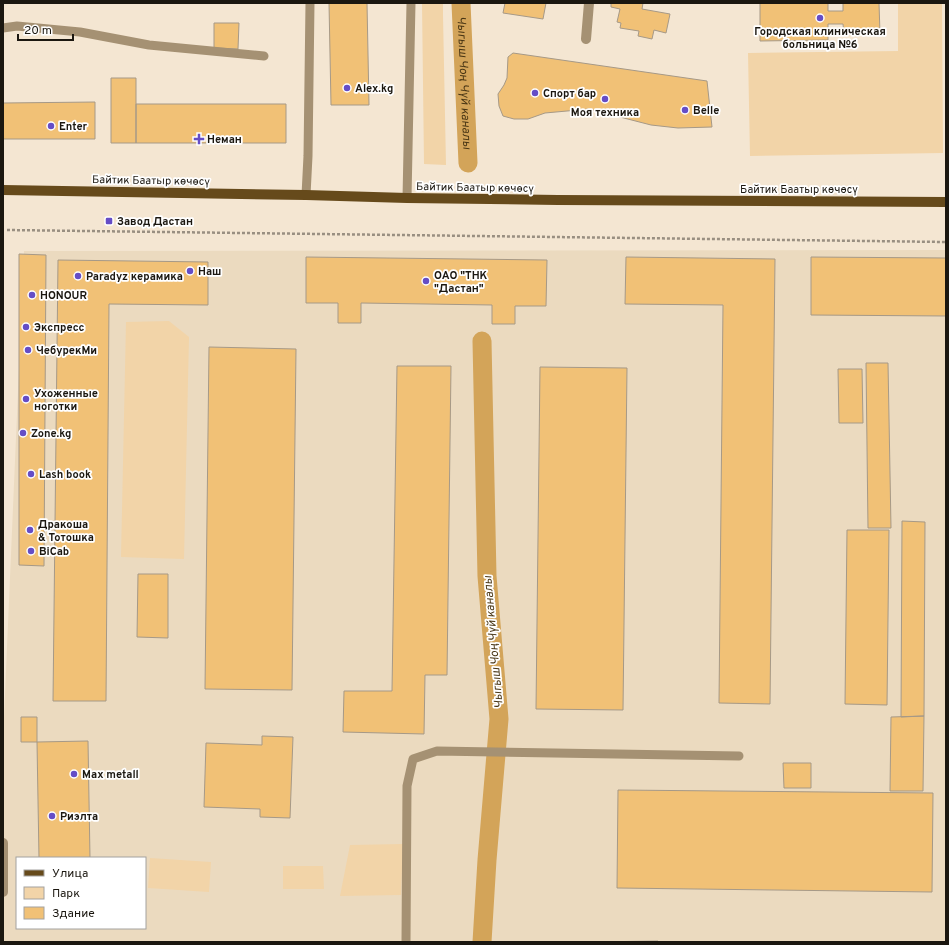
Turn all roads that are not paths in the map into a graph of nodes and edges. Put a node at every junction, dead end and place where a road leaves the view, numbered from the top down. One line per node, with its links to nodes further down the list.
1 (310, 3): 8 (lane)
2 (411, 3): 9 (lane)
3 (589, 3): 5 (street)
4 (3, 28): 6 (lane)
5 (586, 39)
6 (264, 56)
7 (3, 190): 8 (main road, Байтик Баатыр көчөсү)
8 (306, 194): 9 (main road, Байтик Баатыр көчөсү)
9 (407, 198): 10 (main road, Байтик Баатыр көчөсү)
10 (946, 202)
11 (739, 756): 14 (lane)
12 (3, 843): 13 (street)
13 (3, 892)
14 (406, 942)

